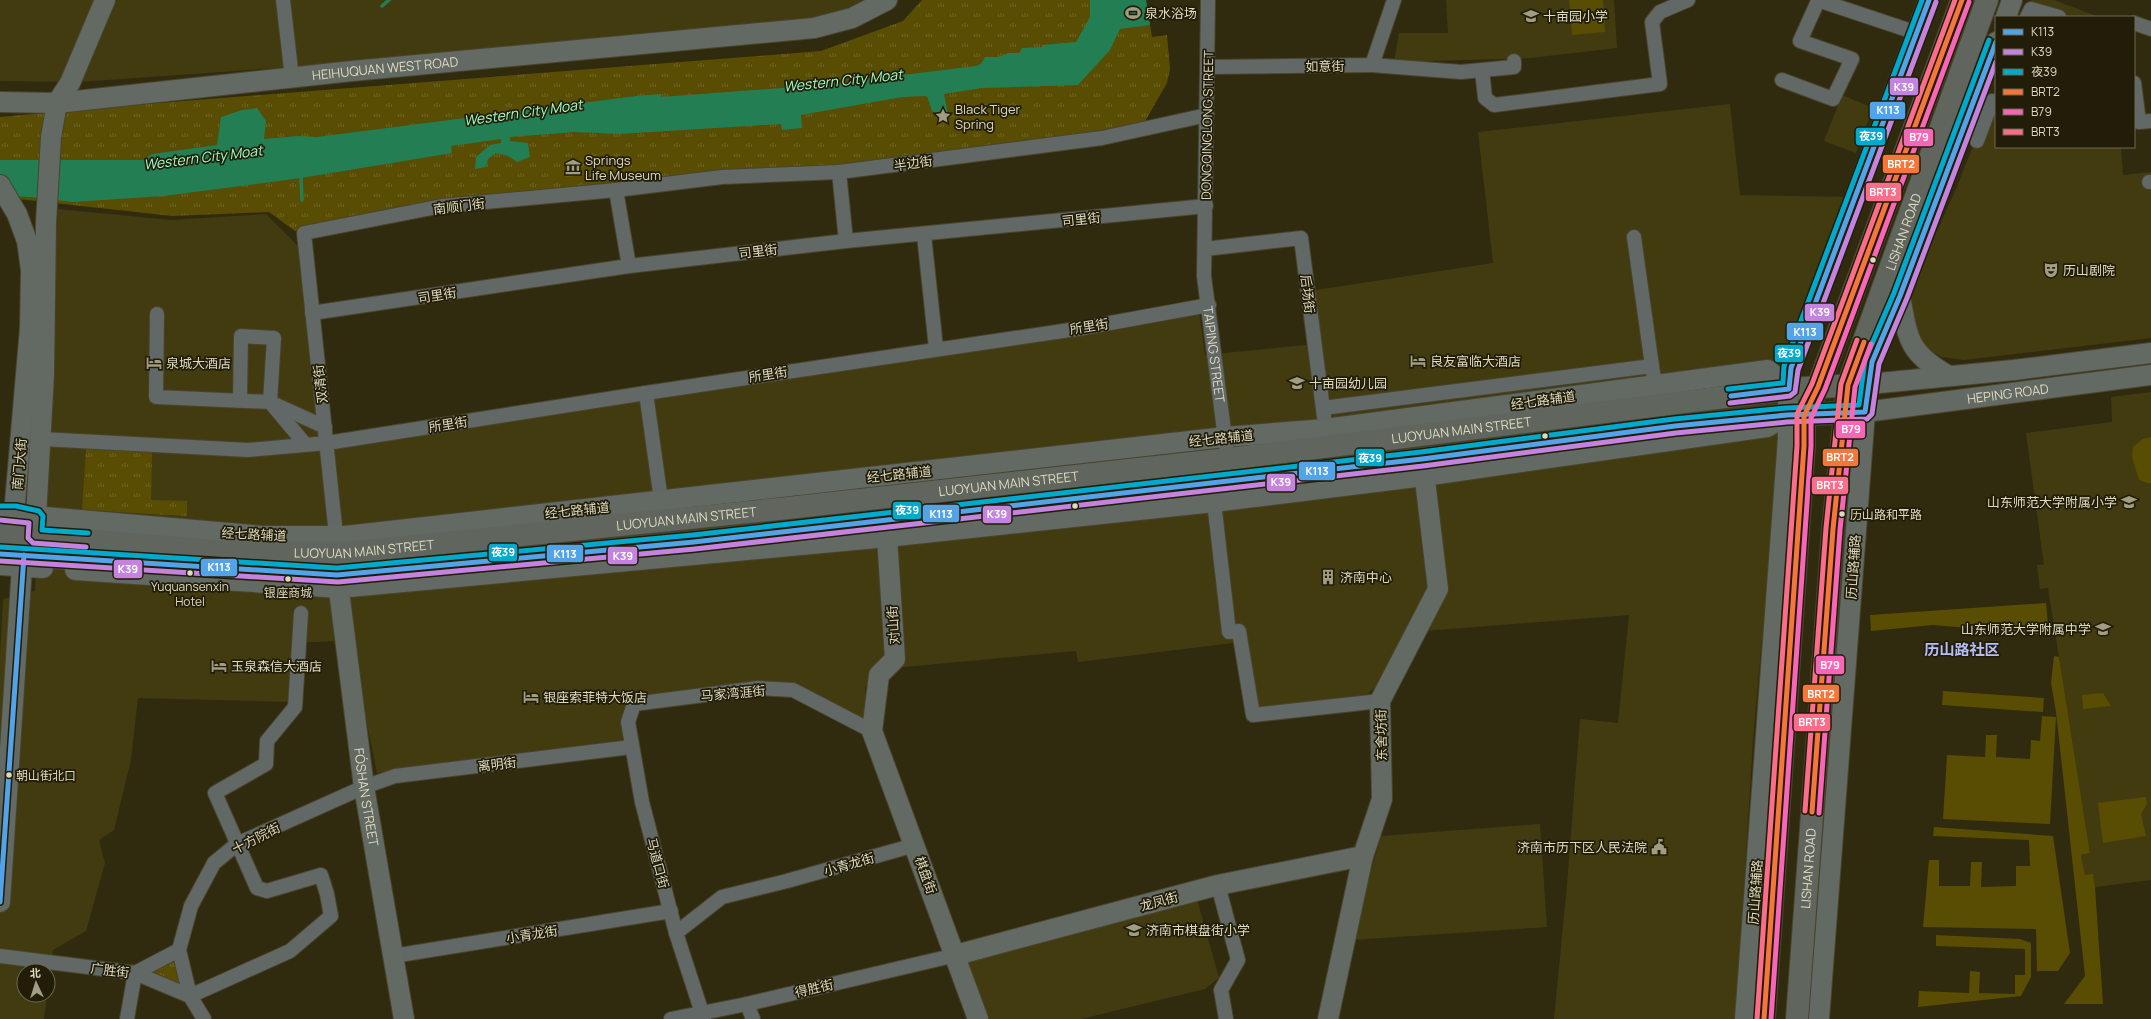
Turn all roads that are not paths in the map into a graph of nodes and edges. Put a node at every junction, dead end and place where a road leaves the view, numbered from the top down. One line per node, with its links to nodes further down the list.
1 (105, 0): 28 (street)
2 (283, 0): 23 (street)
3 (887, 0): 23 (street, HEIHUQUAN WEST ROAD)
4 (1208, 0): 21 (street, DONGQINGLONG STREET)
5 (1394, 0): 20 (street)
6 (1688, 0): 22 (street)
7 (1818, 0): 17 (street); 24 (street)
8 (1929, 0): 17 (street, 历山路辅路)
9 (1962, 0): 52 (main road, LISHAN ROAD)
10 (1987, 0): 51 (main road, LISHAN ROAD)
11 (2012, 0): 12 (street)
12 (2006, 16)
13 (2028, 16): 14 (street)
14 (2056, 16)
15 (2135, 23): 16 (street)
16 (2151, 29)
17 (1917, 33): 53 (street, 历山路辅路)
18 (1995, 49): 26 (street)
19 (1514, 61): 22 (street, 如意街)
20 (1372, 66): 21 (street, 如意街); 22 (street, 如意街)
21 (1208, 67): 29 (street, DONGQINGLONG STREET)
22 (1482, 70)
23 (292, 78): 28 (street, HEIHUQUAN WEST ROAD)
24 (1782, 80)
25 (2135, 91): 30 (street)
26 (1988, 96): 31 (street); 42 (street)
27 (0, 102): 28 (street, HEIHUQUAN WEST ROAD)
28 (57, 103): 62 (street, 南门大街)
29 (1207, 115): 32 (street, 半边街); 35 (street, DONGQINGLONG STREET)
30 (2151, 121)
31 (1977, 141)
32 (839, 172): 34 (street, 半边街); 39 (street)
33 (0, 185): 69 (street, 南门大街)
34 (616, 190): 36 (street, 南顺门街); 41 (street)
35 (1206, 206): 37 (street, 司里街); 40 (street, DONGQINGLONG STREET)
36 (304, 233): 44 (street, 双清街)
37 (924, 235): 39 (street, 司里街); 46 (street)
38 (1634, 237): 49 (street)
39 (846, 241): 41 (street, 司里街)
40 (1204, 249): 43 (street, TAIPING STREET); 57 (street, 后场街)
41 (629, 266): 44 (street, 司里街)
42 (1900, 296): 50 (street); 51 (street)
43 (1209, 305): 46 (street, 所里街); 65 (street, TAIPING STREET)
44 (312, 313): 60 (street, 双清街)
45 (157, 314): 55 (street)
46 (936, 348): 54 (street, 所里街)
47 (2151, 353): 50 (street, HEPING ROAD)
48 (2151, 375): 58 (street, HEPING ROAD)
49 (1653, 376): 53 (street, 经七路辅道); 57 (street); 61 (street, 经七路辅道)
50 (1949, 376): 51 (street, HEPING ROAD)
51 (1858, 385): 52 (main road, LUOYUAN MAIN STREET); 58 (main road, LISHAN ROAD)
52 (1818, 387): 53 (main road, LUOYUAN MAIN STREET); 59 (main road, LISHAN ROAD)
53 (1789, 389): 59 (street, 历山路辅路); 61 (main road, LUOYUAN MAIN STREET)
54 (646, 393): 63 (street, 所里街); 67 (street)
55 (240, 400): 56 (street); 56 (street)
56 (270, 402): 60 (street); 64 (street)
57 (1323, 408): 61 (street, 后场街)
58 (1855, 412): 59 (main road, LUOYUAN MAIN STREET); 110 (main road, LISHAN ROAD); 111 (street, 历山路辅路)
59 (1796, 415): 66 (main road, LUOYUAN MAIN STREET); 108 (street, 历山路辅路); 109 (main road, LISHAN ROAD)
60 (325, 427): 63 (street, 双清街)
61 (1326, 438): 65 (main road, LUOYUAN MAIN STREET)
62 (41, 439): 64 (street, 所里街); 70 (street, 南门大街)
63 (328, 443): 64 (street, 所里街); 71 (street, 双清街)
64 (305, 444)
65 (1226, 448): 67 (street, 经七路辅道); 70 (main road, LUOYUAN MAIN STREET)
66 (1423, 468): 68 (street); 76 (main road, LUOYUAN MAIN STREET); 78 (street, 东舍坊街)
67 (661, 500): 71 (street, 经七路辅道)
68 (1214, 502): 72 (street); 78 (street)
69 (7, 523): 70 (main road, LUOYUAN MAIN STREET); 74 (street)
70 (36, 526): 71 (street, 经七路辅道); 74 (street, 南门大街)
71 (336, 535)
72 (886, 537): 76 (street); 80 (street, 对山街)
73 (0, 554): 74 (main road, LUOYUAN MAIN STREET)
74 (23, 561): 75 (street); 76 (main road, LUOYUAN MAIN STREET); 81 (street)
75 (0, 566)
76 (338, 581): 83 (street, FÓSHAN STREET)
77 (301, 613): 85 (street)
78 (1380, 701): 87 (street, 东舍坊街)
79 (634, 704): 80 (street, 马家湾涯街); 82 (street, 马道口街)
80 (872, 731): 86 (street, 棋盘街)
81 (6, 733): 84 (street)
82 (631, 747): 83 (street, 离明街); 90 (street, 马道口街)
83 (364, 787): 85 (street, 十方院街); 95 (street, FÓSHAN STREET)
84 (2, 838): 89 (street)
85 (237, 844): 92 (street, 十方院街); 97 (street)
86 (915, 845): 91 (street, 小青龙街); 93 (street, 棋盘街)
87 (1363, 856): 88 (street, 龙凤街); 107 (street, 东舍坊街)
88 (1218, 885): 93 (street, 龙凤街); 106 (street)
89 (0, 902)
90 (671, 911): 91 (street, 马道口街); 95 (street, 小青龙街)
91 (676, 933): 99 (street, 马道口街)
92 (179, 950): 96 (street); 97 (street, 十方院街)
93 (956, 955): 98 (street, 得胜街); 105 (street, 棋盘街)
94 (0, 956): 96 (street, 广胜街)
95 (393, 956): 102 (street, FÓSHAN STREET)
96 (135, 973): 97 (street, 广胜街); 100 (street)
97 (190, 996): 101 (street)
98 (748, 1004): 99 (street, 得胜街); 104 (street)
99 (703, 1015): 103 (street, 得胜街)
100 (127, 1019)
101 (204, 1019)
102 (404, 1019)
103 (671, 1019)
104 (753, 1019)
105 (978, 1019)
106 (1226, 1019)
107 (1328, 1019)
108 (1745, 1019)
109 (1764, 1019)
110 (1797, 1019)
111 (1818, 1019)

